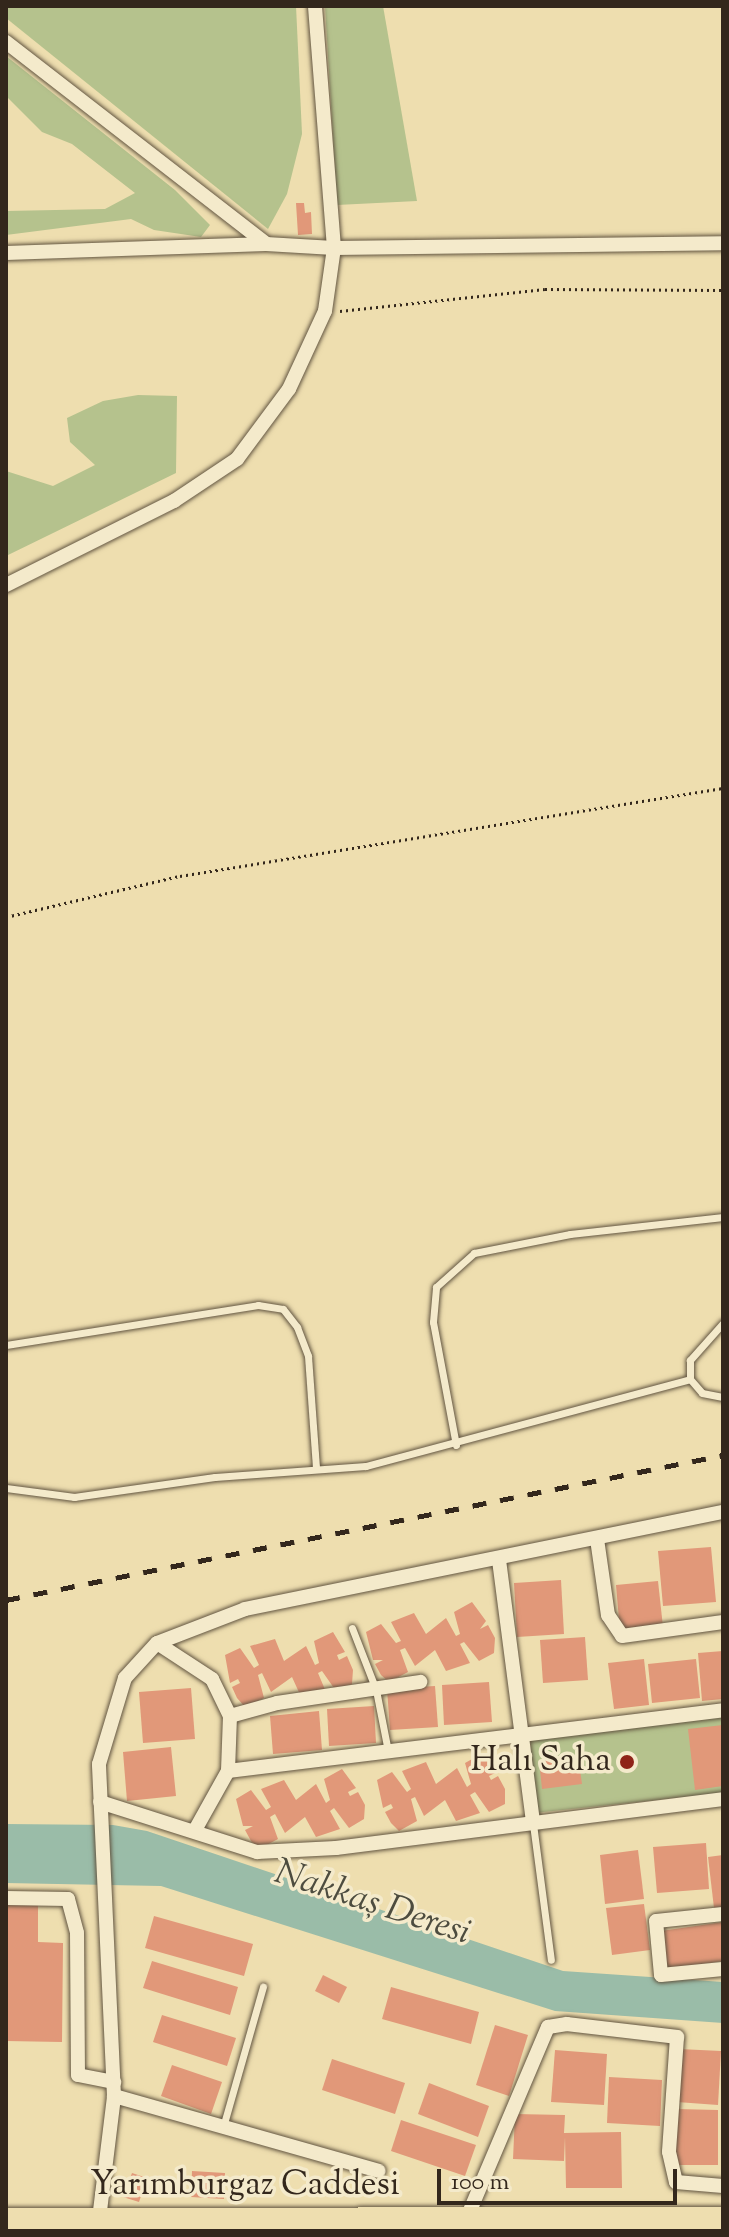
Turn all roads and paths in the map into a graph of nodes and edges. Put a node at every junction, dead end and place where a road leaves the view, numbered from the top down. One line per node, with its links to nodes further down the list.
1 (315, 6): 5 (street)
2 (6, 42): 4 (street)
3 (723, 243): 5 (street)
4 (266, 244): 5 (street); 6 (street)
5 (334, 248): 8 (street)
6 (6, 253)
7 (723, 290): 8 (path)
8 (325, 311): 9 (street)
9 (6, 585)
10 (723, 788): 11 (path)
11 (6, 917)
12 (723, 1217): 17 (lane)
13 (723, 1323): 15 (lane)
14 (6, 1345): 18 (lane)
15 (690, 1379): 16 (lane); 17 (lane)
16 (723, 1397)
17 (456, 1445): 18 (lane)
18 (316, 1467): 19 (lane)
19 (6, 1488)
20 (723, 1512): 21 (street)
21 (597, 1539): 22 (street); 23 (street)
22 (499, 1560): 25 (street); 30 (street)
23 (723, 1622)
24 (352, 1628): 27 (lane)
25 (157, 1643): 29 (street); 34 (street)
26 (420, 1682): 27 (street)
27 (376, 1690): 29 (street); 31 (lane)
28 (723, 1710): 30 (street)
29 (230, 1716): 32 (street)
30 (519, 1732): 31 (street); 35 (street)
31 (388, 1751): 32 (street)
32 (228, 1771): 36 (street)
33 (723, 1799): 35 (street)
34 (100, 1802): 36 (street); 42 (street)
35 (533, 1822): 36 (street); 39 (lane)
36 (195, 1830)
37 (6, 1898): 42 (street)
38 (723, 1914): 40 (street)
39 (551, 1960)
40 (723, 1969)
41 (263, 1987): 43 (lane)
42 (114, 2089): 43 (street); 48 (street)
43 (223, 2128): 44 (street)
44 (379, 2171)
45 (723, 2186): 49 (street)
46 (723, 2218): 49 (main road, Yarımburgaz Caddesi)
47 (6, 2219): 48 (main road, Yarımburgaz Caddesi)
48 (99, 2219): 50 (main road, Yarımburgaz Caddesi)
49 (466, 2220): 50 (main road, Yarımburgaz Caddesi)
50 (198, 2226)

